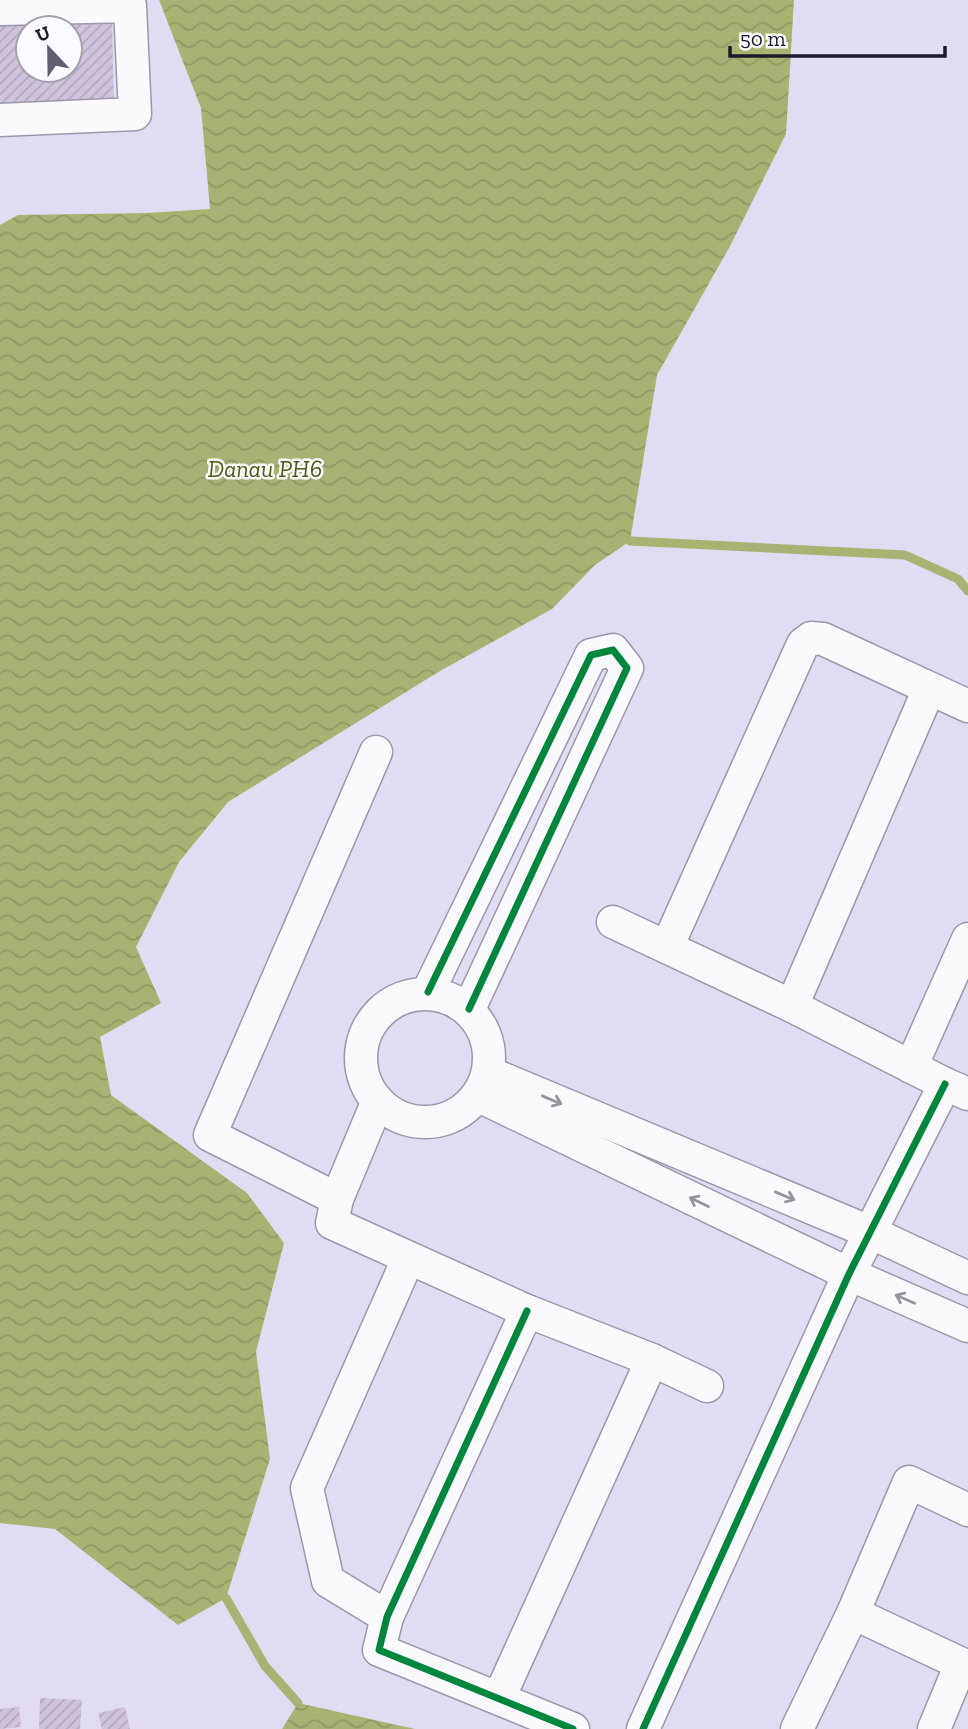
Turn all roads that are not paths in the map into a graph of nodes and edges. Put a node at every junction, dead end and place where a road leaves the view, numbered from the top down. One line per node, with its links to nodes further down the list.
1 (0, 9): 2 (street)
2 (0, 120)
3 (929, 689): 4 (street); 8 (street); 10 (street)
4 (968, 706)
5 (376, 751): 16 (street)
6 (613, 922): 8 (street)
7 (968, 939): 12 (street)
8 (667, 947): 10 (street)
9 (428, 992): 11 (street); 11 (street); 15 (street)
10 (792, 1006): 12 (street)
11 (469, 1009): 13 (street)
12 (911, 1067): 14 (street)
13 (484, 1085): 15 (street); 17 (street, one-way to 17); 19 (street, one-way to 13)
14 (956, 1089): 17 (street)
15 (377, 1103): 16 (street)
16 (337, 1199): 18 (street)
17 (872, 1233): 19 (street); 20 (street)
18 (408, 1259): 21 (street); 27 (street)
19 (849, 1274): 22 (street, one-way to 19); 31 (street)
20 (968, 1278)
21 (527, 1311): 23 (street); 27 (street)
22 (968, 1326)
23 (652, 1360): 24 (street); 29 (street)
24 (707, 1386)
25 (968, 1510): 26 (street)
26 (853, 1613): 28 (street); 32 (street)
27 (387, 1616): 29 (street)
28 (964, 1665): 33 (street)
29 (499, 1698): 30 (street)
30 (573, 1729)
31 (643, 1729)
32 (797, 1729)
33 (934, 1729)

